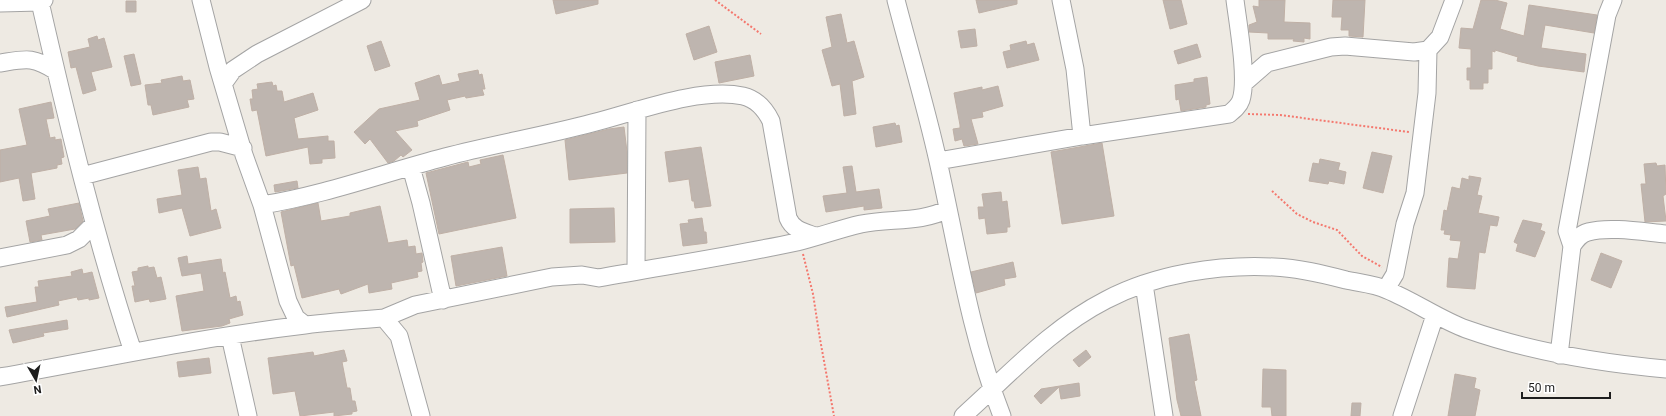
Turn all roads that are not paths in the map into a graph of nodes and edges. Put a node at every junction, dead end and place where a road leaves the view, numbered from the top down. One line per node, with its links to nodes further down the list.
1 (201, 0): 16 (street)
2 (362, 0): 16 (street)
3 (896, 0): 22 (street)
4 (1061, 0): 19 (street)
5 (1235, 0): 15 (street)
6 (1454, 0): 11 (street)
7 (1612, 0): 30 (street)
8 (42, 1): 9 (street); 10 (street)
9 (0, 3)
10 (49, 42): 12 (street); 14 (street)
11 (1428, 50): 15 (street); 34 (street)
12 (28, 58): 13 (street); 14 (street)
13 (0, 62)
14 (56, 71): 24 (street)
15 (1244, 83): 19 (street)
16 (223, 84): 18 (street)
17 (637, 110): 23 (street); 29 (street); 32 (street)
18 (234, 119): 20 (street); 21 (street)
19 (1082, 136): 22 (street)
20 (220, 142): 21 (street); 24 (street)
21 (242, 148): 25 (street)
22 (938, 161): 26 (street)
23 (411, 166): 25 (street); 35 (street)
24 (82, 176): 27 (street)
25 (262, 205): 38 (street)
26 (948, 209): 29 (street); 44 (street)
27 (94, 224): 31 (street); 40 (street)
28 (1666, 234): 30 (street)
29 (815, 236): 32 (street)
30 (1572, 246): 41 (street)
31 (0, 258)
32 (636, 271): 35 (street)
33 (1144, 284): 34 (street); 44 (street); 49 (street)
34 (1386, 289): 36 (street)
35 (443, 300): 37 (street)
36 (1435, 315): 41 (street); 50 (street)
37 (384, 318): 38 (street); 46 (street)
38 (305, 325): 39 (street)
39 (230, 336): 40 (street); 45 (street)
40 (133, 352): 43 (street)
41 (1559, 355): 42 (street)
42 (1666, 369)
43 (0, 377)
44 (992, 389): 47 (street); 48 (street)
45 (248, 416)
46 (421, 416)
47 (963, 416)
48 (1002, 416)
49 (1164, 416)
50 (1402, 416)

